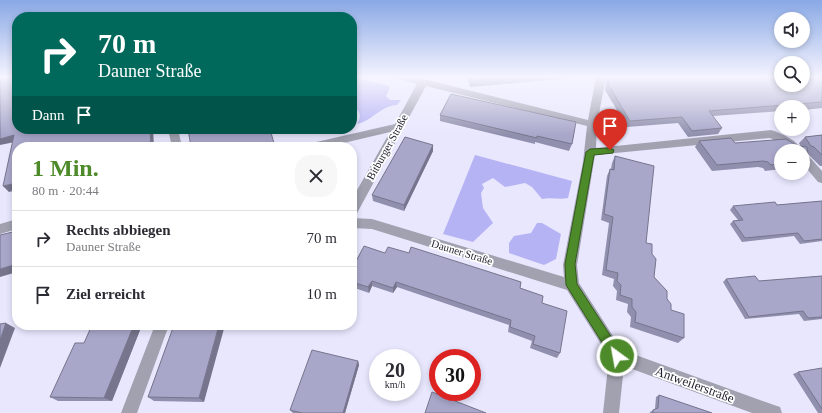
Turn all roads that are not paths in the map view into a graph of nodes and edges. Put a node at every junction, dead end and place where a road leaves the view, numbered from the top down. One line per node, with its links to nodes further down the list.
1 (415, 96): 5 (street, Bitburger Straße)
2 (480, 96): 4 (street)
3 (597, 96): 4 (street)
4 (592, 124): 8 (street)
5 (399, 126): 6 (street); 11 (street, Bitburger Straße)
6 (333, 142)
7 (789, 144): 8 (street)
8 (590, 152): 15 (street)
9 (810, 164): 10 (street)
10 (822, 179)
11 (357, 200)
12 (357, 223): 15 (street, Dauner Straße)
13 (12, 225): 14 (street)
14 (0, 229)
15 (572, 285): 17 (street)
16 (160, 330): 18 (street)
17 (617, 356): 19 (street); 20 (street, Antweilerstraße)
18 (129, 413)
19 (611, 413)
20 (774, 413)

